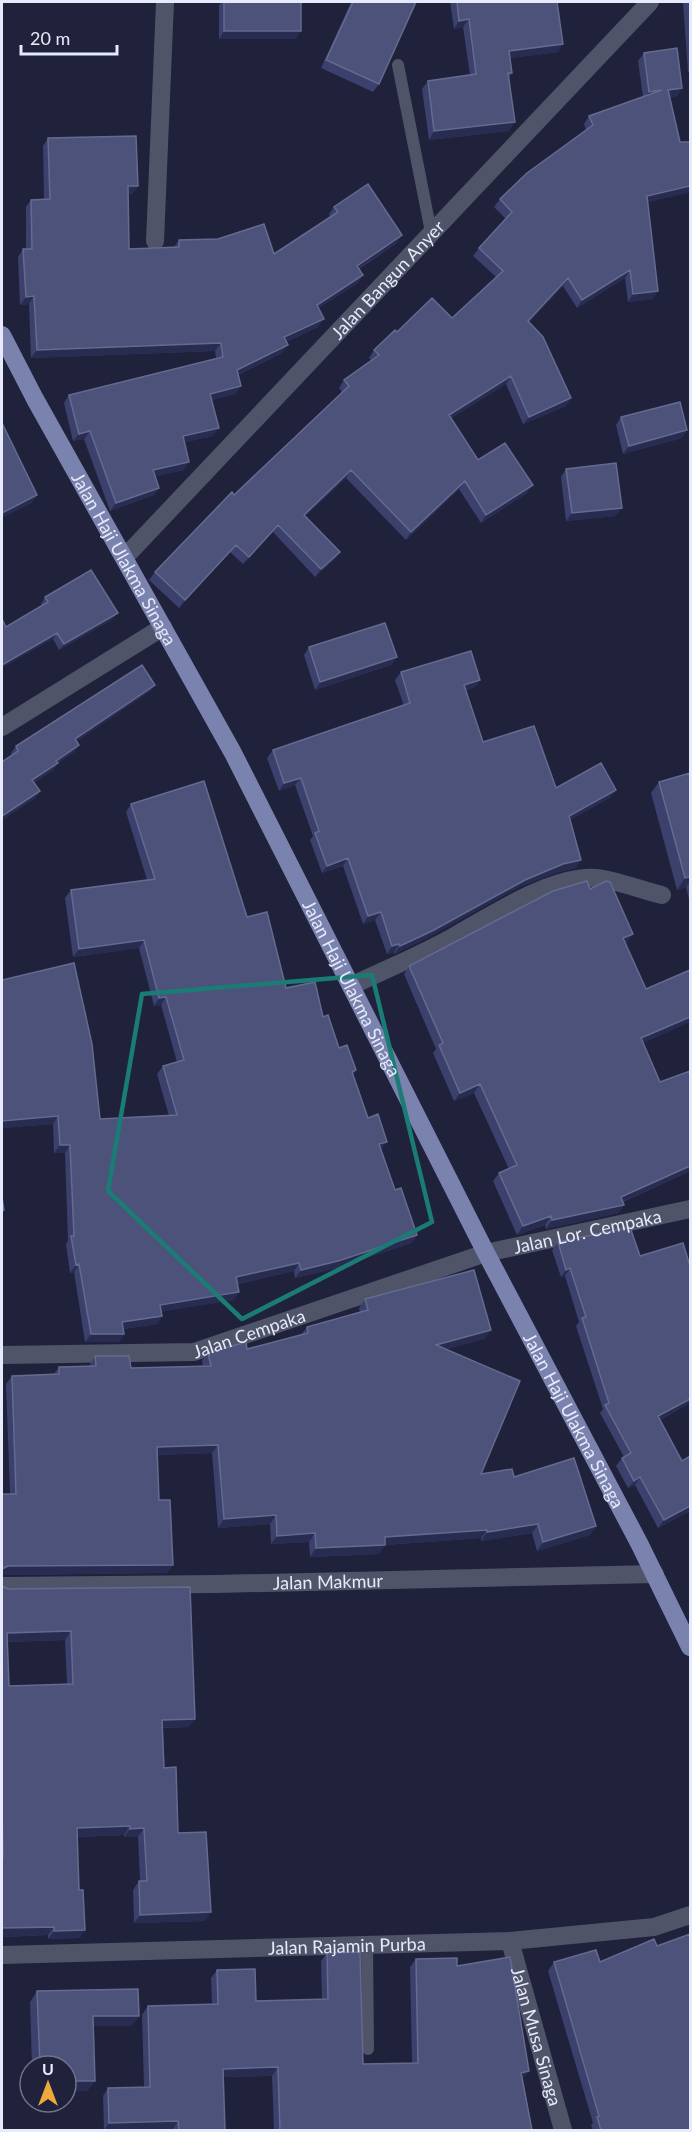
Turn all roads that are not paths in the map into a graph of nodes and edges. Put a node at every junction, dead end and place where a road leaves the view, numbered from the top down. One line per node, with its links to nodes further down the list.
1 (165, 2): 5 (street)
2 (650, 2): 4 (street, Jalan Bangun Anyer)
3 (398, 65): 4 (lane)
4 (431, 232): 7 (street, Jalan Bangun Anyer)
5 (155, 241)
6 (2, 335): 7 (main road, Jalan Haji Ulakma Sinaga)
7 (124, 557): 8 (main road, Jalan Haji Ulakma Sinaga)
8 (163, 627): 9 (street); 11 (main road, Jalan Haji Ulakma Sinaga)
9 (2, 727)
10 (662, 896): 11 (street)
11 (351, 986): 13 (main road, Jalan Haji Ulakma Sinaga)
12 (690, 1209): 13 (street, Jalan Lor. Cempaka)
13 (486, 1253): 14 (street, Jalan Cempaka); 15 (main road, Jalan Haji Ulakma Sinaga)
14 (2, 1355)
15 (655, 1574): 16 (street, Jalan Makmur); 17 (main road, Jalan Haji Ulakma Sinaga)
16 (2, 1586)
17 (690, 1647)
18 (690, 1915): 19 (street, Jalan Rajamin Purba)
19 (510, 1941): 20 (street, Jalan Rajamin Purba); 23 (street, Jalan Musa Sinaga)
20 (367, 1945): 21 (street, Jalan Rajamin Purba); 22 (lane)
21 (2, 1955)
22 (368, 2049)
23 (563, 2130)

